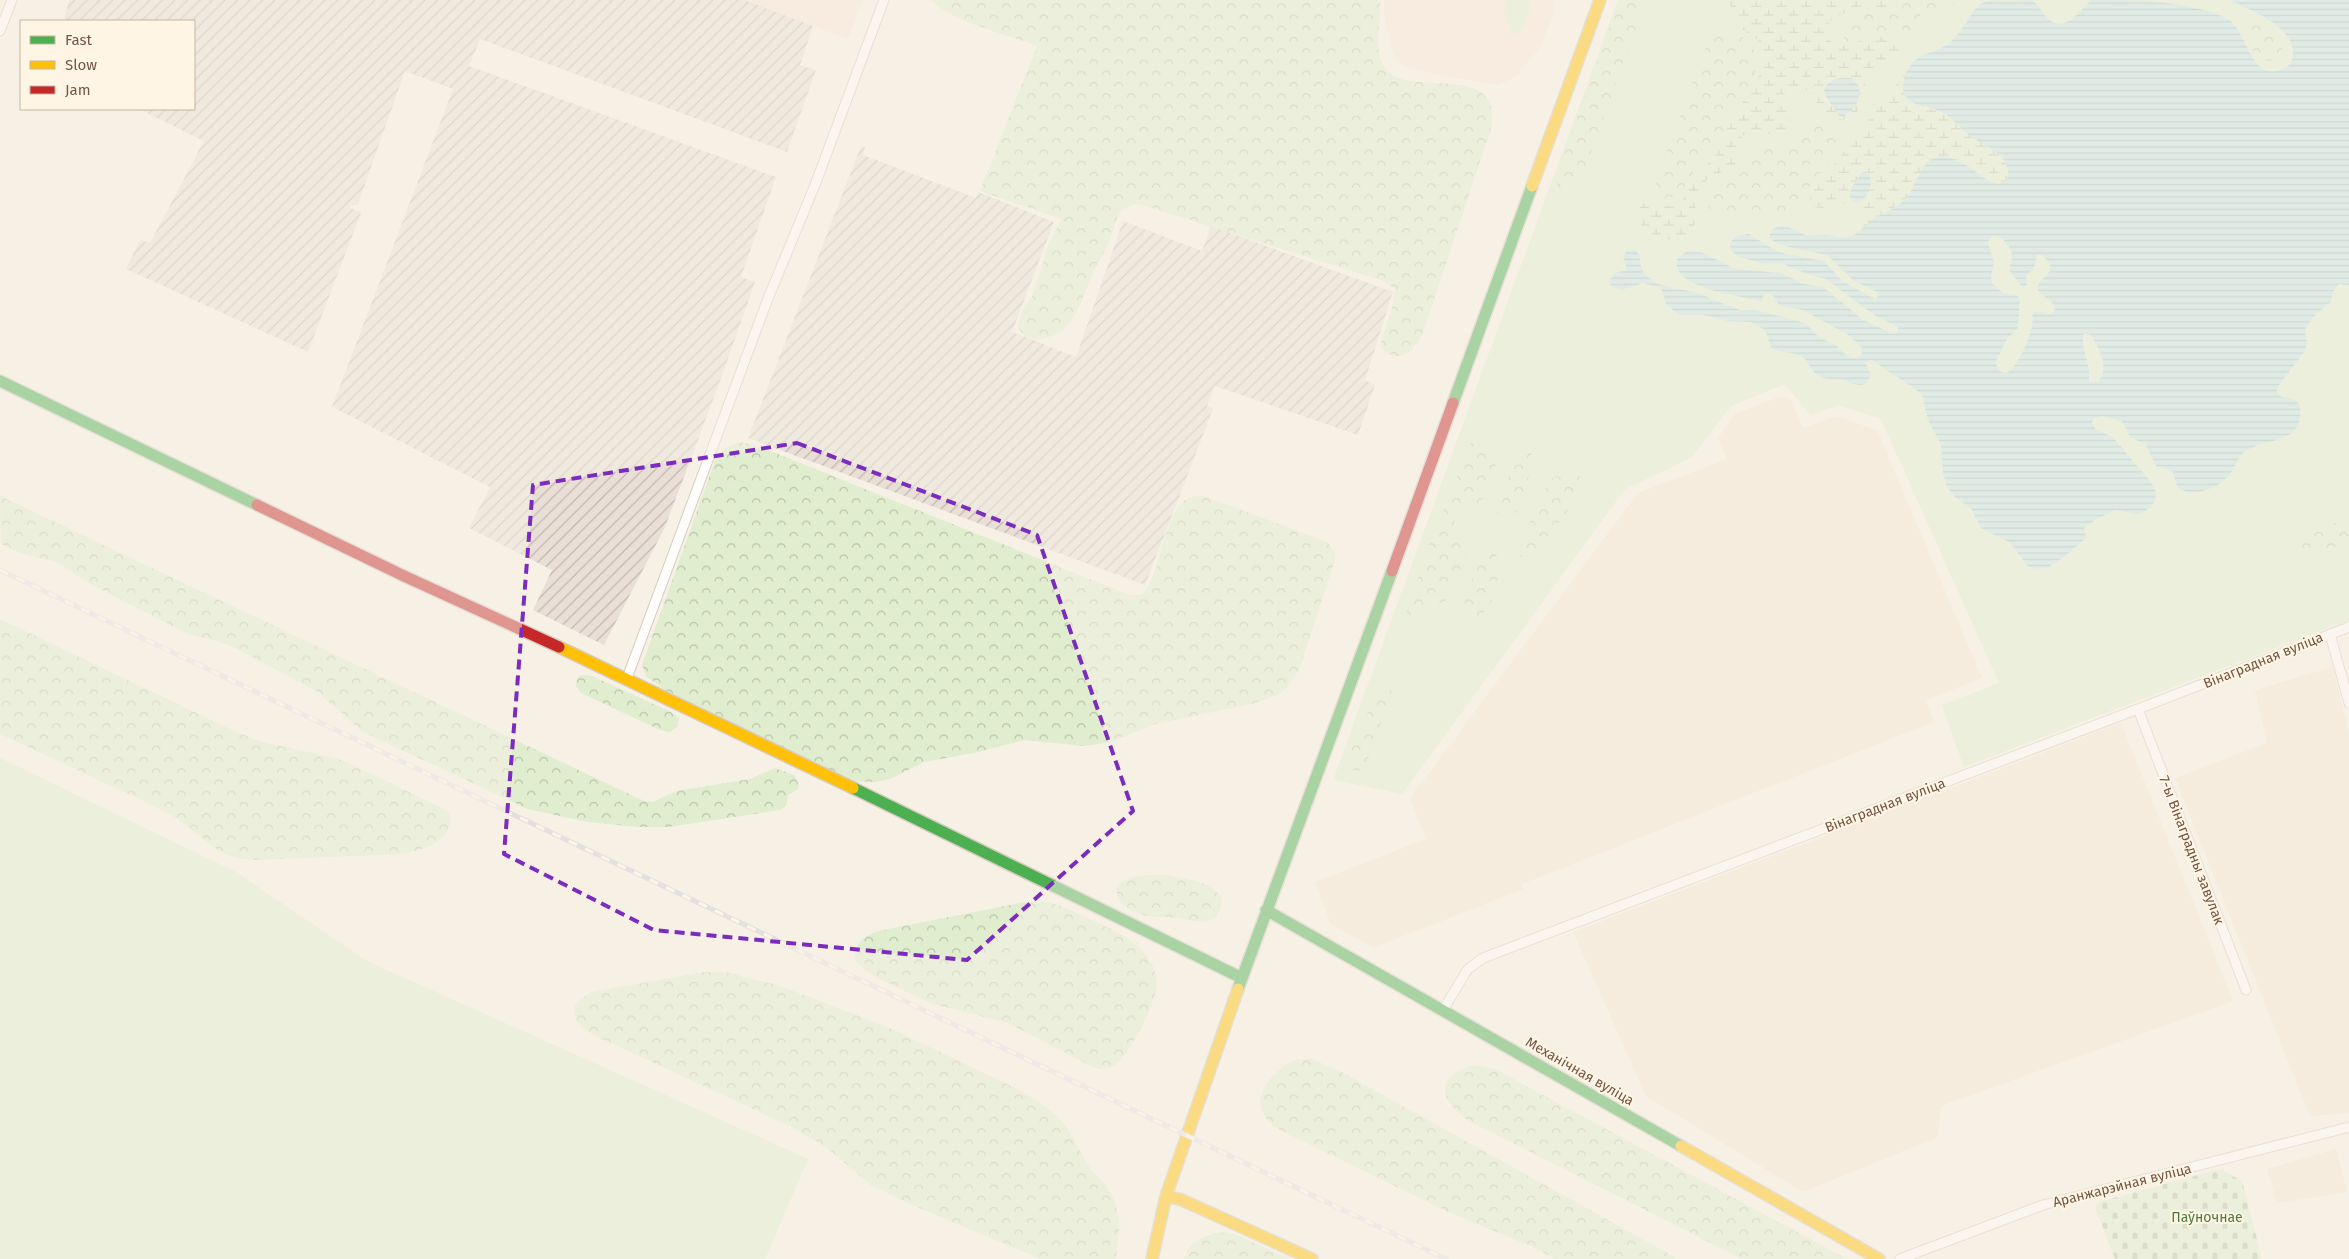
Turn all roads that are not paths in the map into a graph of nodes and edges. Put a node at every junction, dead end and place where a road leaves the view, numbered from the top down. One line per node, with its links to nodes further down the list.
1 (12, 0): 4 (street)
2 (884, 0): 8 (street)
3 (1600, 0): 11 (street)
4 (0, 31)
5 (0, 381): 8 (street)
6 (2349, 626): 7 (street, Вінаградная вуліца)
7 (2330, 634): 9 (street); 10 (street, Вінаградная вуліца)
8 (627, 678): 12 (street)
9 (2349, 702)
10 (2138, 709): 13 (street, 7-ы Вінаградны завулак); 14 (street, Вінаградная вуліца)
11 (1266, 910): 12 (street); 14 (street, Механічная вуліца)
12 (1242, 978): 16 (street)
13 (2246, 990)
14 (1443, 1010): 19 (street, Механічная вуліца)
15 (2349, 1128): 20 (street, Аранжарэйная вуліца)
16 (1166, 1196): 17 (street); 18 (street)
17 (1152, 1259)
18 (1312, 1259)
19 (1879, 1259)
20 (1900, 1259)

